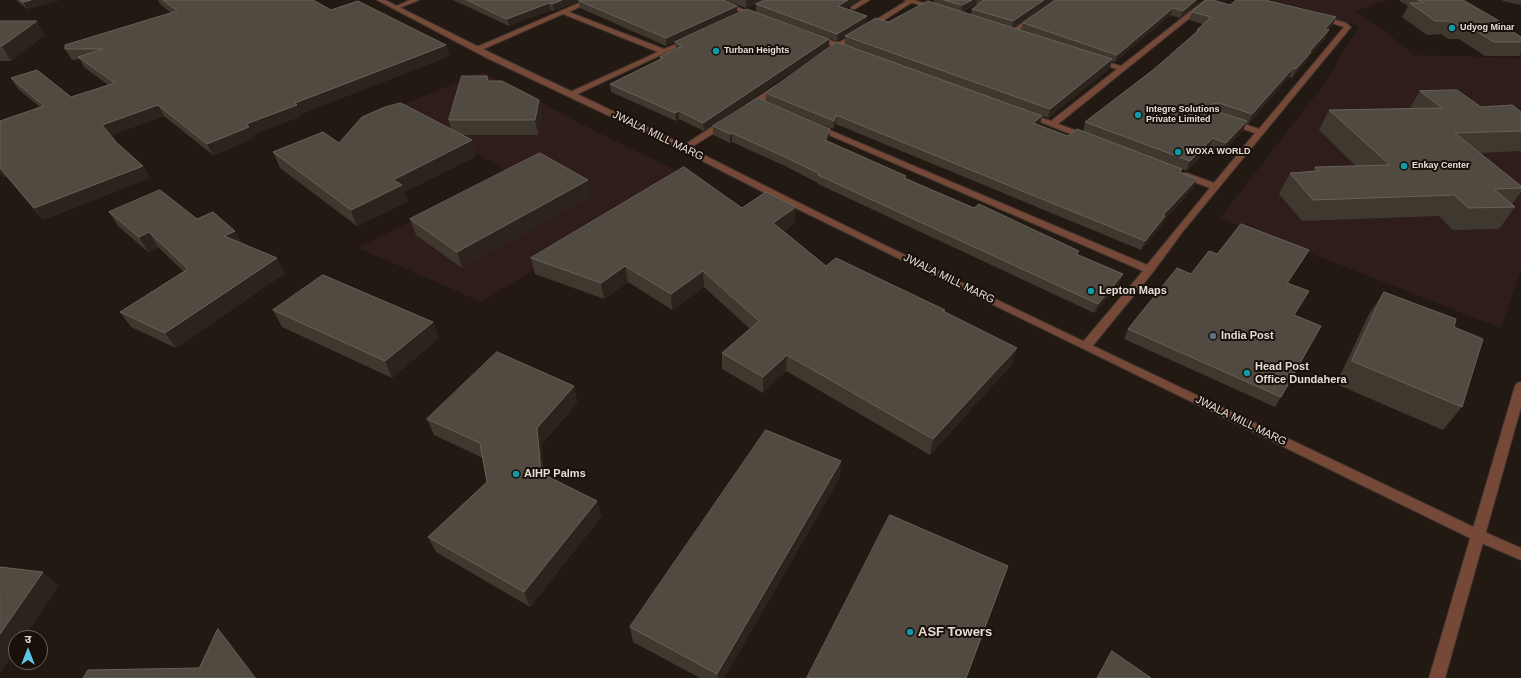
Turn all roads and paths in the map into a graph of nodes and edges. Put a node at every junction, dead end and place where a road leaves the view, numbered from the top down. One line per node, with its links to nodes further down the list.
1 (380, 0): 10 (street, JWALA MILL MARG)
2 (416, 0): 10 (street)
3 (591, 0): 13 (street)
4 (713, 0): 14 (street)
5 (867, 0): 11 (street)
6 (910, 0): 12 (street); 20 (street)
7 (1059, 0): 18 (street)
8 (1209, 0): 26 (street)
9 (761, 6): 14 (street)
10 (395, 8): 21 (street, JWALA MILL MARG)
11 (853, 8)
12 (941, 10)
13 (563, 12): 21 (street); 22 (street)
14 (745, 14): 16 (street)
15 (1314, 16): 35 (street)
16 (763, 18)
17 (806, 34): 20 (street)
18 (1020, 34)
19 (692, 39): 22 (street)
20 (837, 45): 23 (street); 24 (street)
21 (476, 49): 28 (street, JWALA MILL MARG)
22 (664, 52): 28 (street)
23 (858, 53)
24 (825, 54)
25 (1086, 56): 26 (street)
26 (1123, 69): 34 (street)
27 (782, 85): 29 (street)
28 (571, 95): 37 (street, JWALA MILL MARG)
29 (744, 111)
30 (1015, 111): 34 (street)
31 (731, 119): 37 (street)
32 (1219, 119): 35 (street)
33 (808, 124): 40 (street)
34 (1052, 124): 36 (street)
35 (1260, 132): 39 (street)
36 (1095, 141)
37 (684, 148): 41 (street, JWALA MILL MARG)
38 (1175, 171): 39 (street)
39 (1216, 187): 40 (street)
40 (1149, 270): 41 (street)
41 (1086, 346): 43 (street, JWALA MILL MARG)
42 (1521, 386): 43 (street)
43 (1477, 535): 44 (street, JWALA MILL MARG); 45 (street)
44 (1521, 554)
45 (1437, 678)

